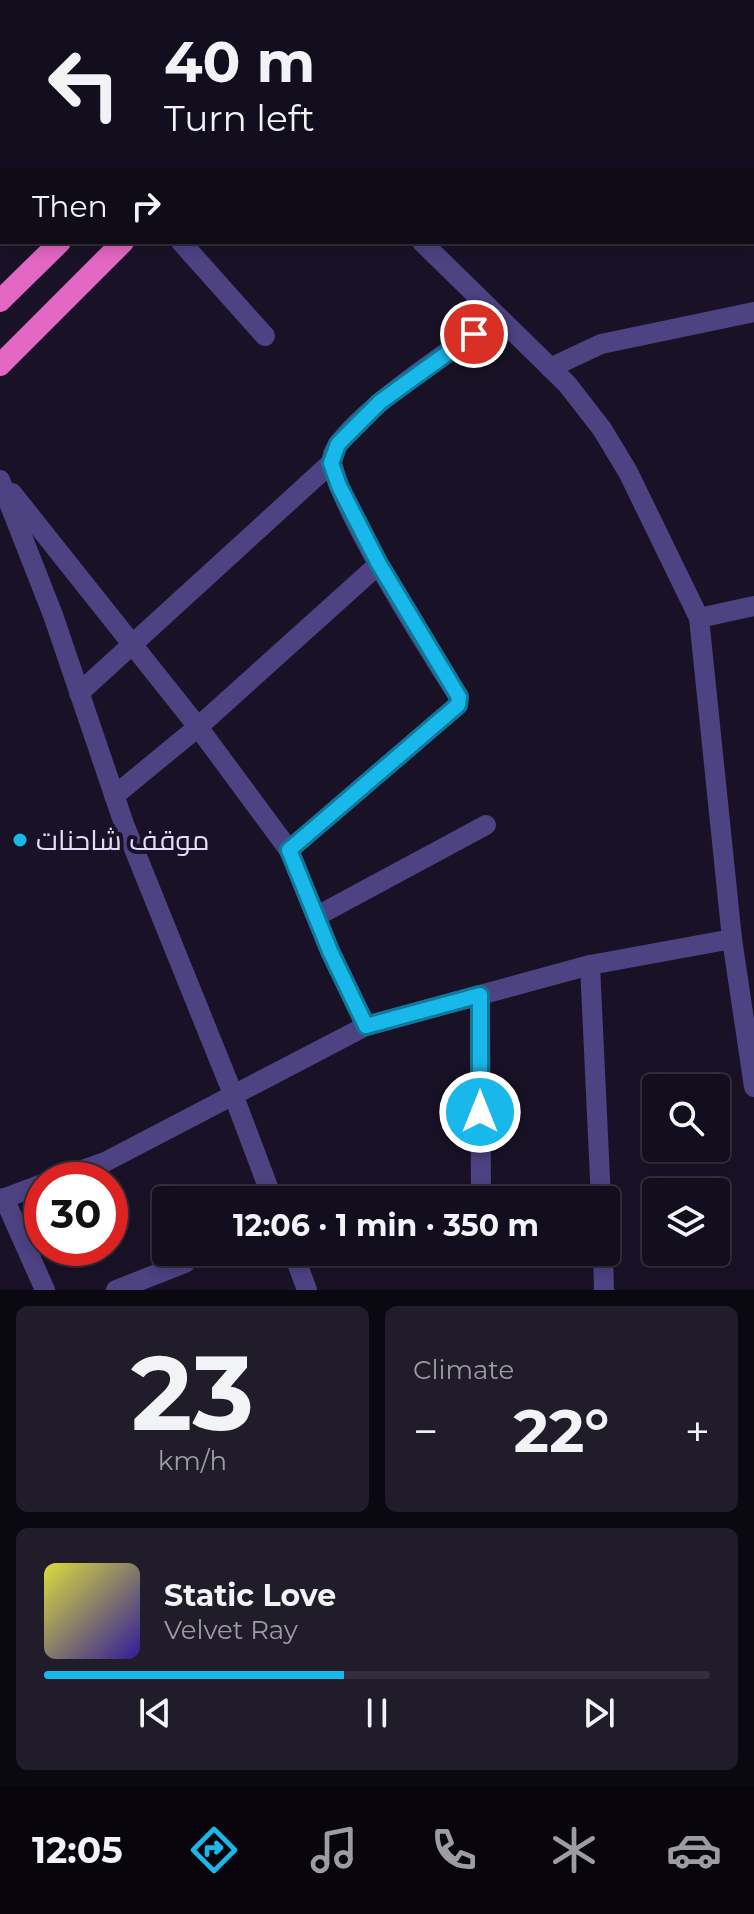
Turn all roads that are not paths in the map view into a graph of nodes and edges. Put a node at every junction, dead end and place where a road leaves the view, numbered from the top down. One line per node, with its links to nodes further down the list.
1 (58, 244): 5 (highway)
2 (121, 244): 9 (highway)
3 (183, 244): 8 (street)
4 (424, 244): 7 (street)
5 (0, 301)
6 (754, 312): 10 (street)
7 (497, 317): 10 (street); 11 (street)
8 (265, 336)
9 (0, 365)
10 (550, 368): 15 (street)
11 (331, 463): 13 (street); 16 (street)
12 (0, 479): 16 (street); 17 (street)
13 (379, 564): 18 (street); 21 (street)
14 (754, 606): 15 (street)
15 (699, 618): 23 (street)
16 (132, 645): 17 (street); 18 (street)
17 (79, 693): 19 (street)
18 (198, 727): 19 (street); 21 (street)
19 (114, 796): 29 (street)
20 (486, 825): 22 (street)
21 (289, 850): 22 (street)
22 (317, 916): 27 (street)
23 (732, 939): 24 (street); 26 (street)
24 (590, 965): 25 (street); 33 (street)
25 (480, 995): 27 (street); 32 (street)
26 (750, 1024): 28 (street)
27 (366, 1026): 29 (street)
28 (754, 1087)
29 (233, 1094): 30 (street); 31 (street)
30 (105, 1162)
31 (268, 1186)
32 (481, 1186)
33 (600, 1186)
34 (24, 1191): 35 (street)
35 (2, 1199): 39 (street)
36 (177, 1266): 40 (street)
37 (298, 1266): 41 (street)
38 (603, 1266): 42 (street)
39 (45, 1290)
40 (116, 1290)
41 (307, 1290)
42 (604, 1290)

